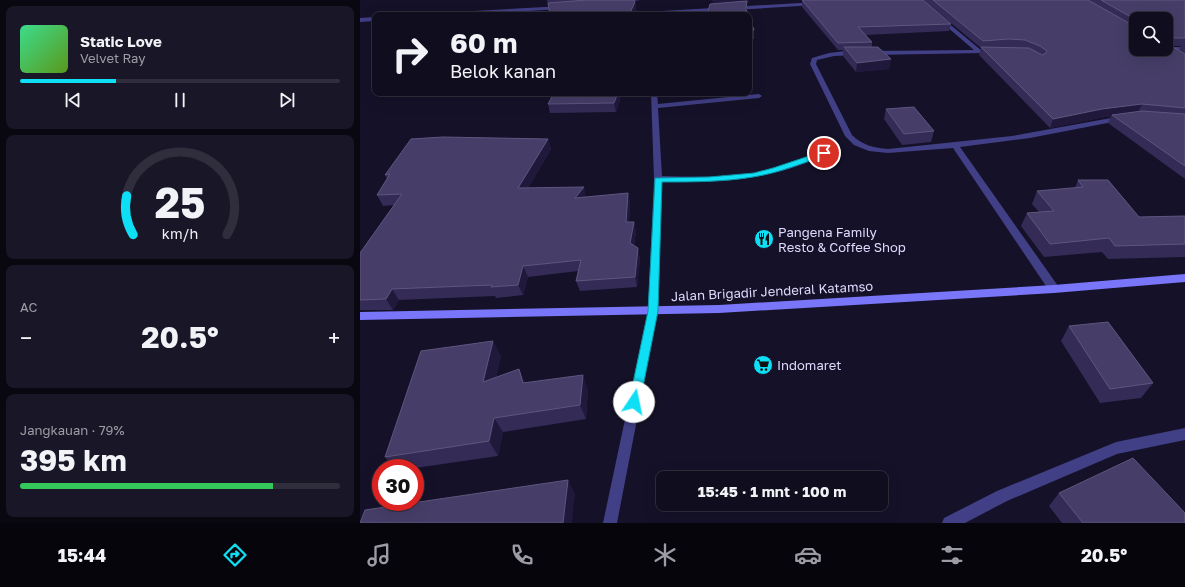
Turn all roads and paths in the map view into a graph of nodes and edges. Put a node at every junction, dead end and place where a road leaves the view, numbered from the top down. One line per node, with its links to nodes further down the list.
1 (637, 0): 3 (street)
2 (640, 0): 7 (street)
3 (613, 2)
4 (818, 3): 8 (street)
5 (566, 6): 6 (street)
6 (481, 12)
7 (644, 12)
8 (688, 12)
9 (935, 14): 20 (street)
10 (372, 19): 11 (street)
11 (360, 20)
12 (1173, 49): 13 (street)
13 (1185, 49)
14 (1173, 55): 15 (street)
15 (1177, 57)
16 (654, 96): 18 (street)
17 (759, 96): 18 (street)
18 (655, 106): 22 (street)
19 (1131, 117): 20 (street)
20 (955, 145): 24 (street)
21 (824, 153): 22 (street)
22 (658, 180): 25 (street)
23 (1185, 278): 24 (main road, Jalan Brigadir Jenderal Katamso)
24 (1054, 290): 25 (main road, Jalan Brigadir Jenderal Katamso)
25 (653, 311): 26 (main road, Jalan Brigadir Jenderal Katamso); 28 (street)
26 (360, 316)
27 (1185, 434): 29 (street)
28 (610, 523)
29 (949, 523)

